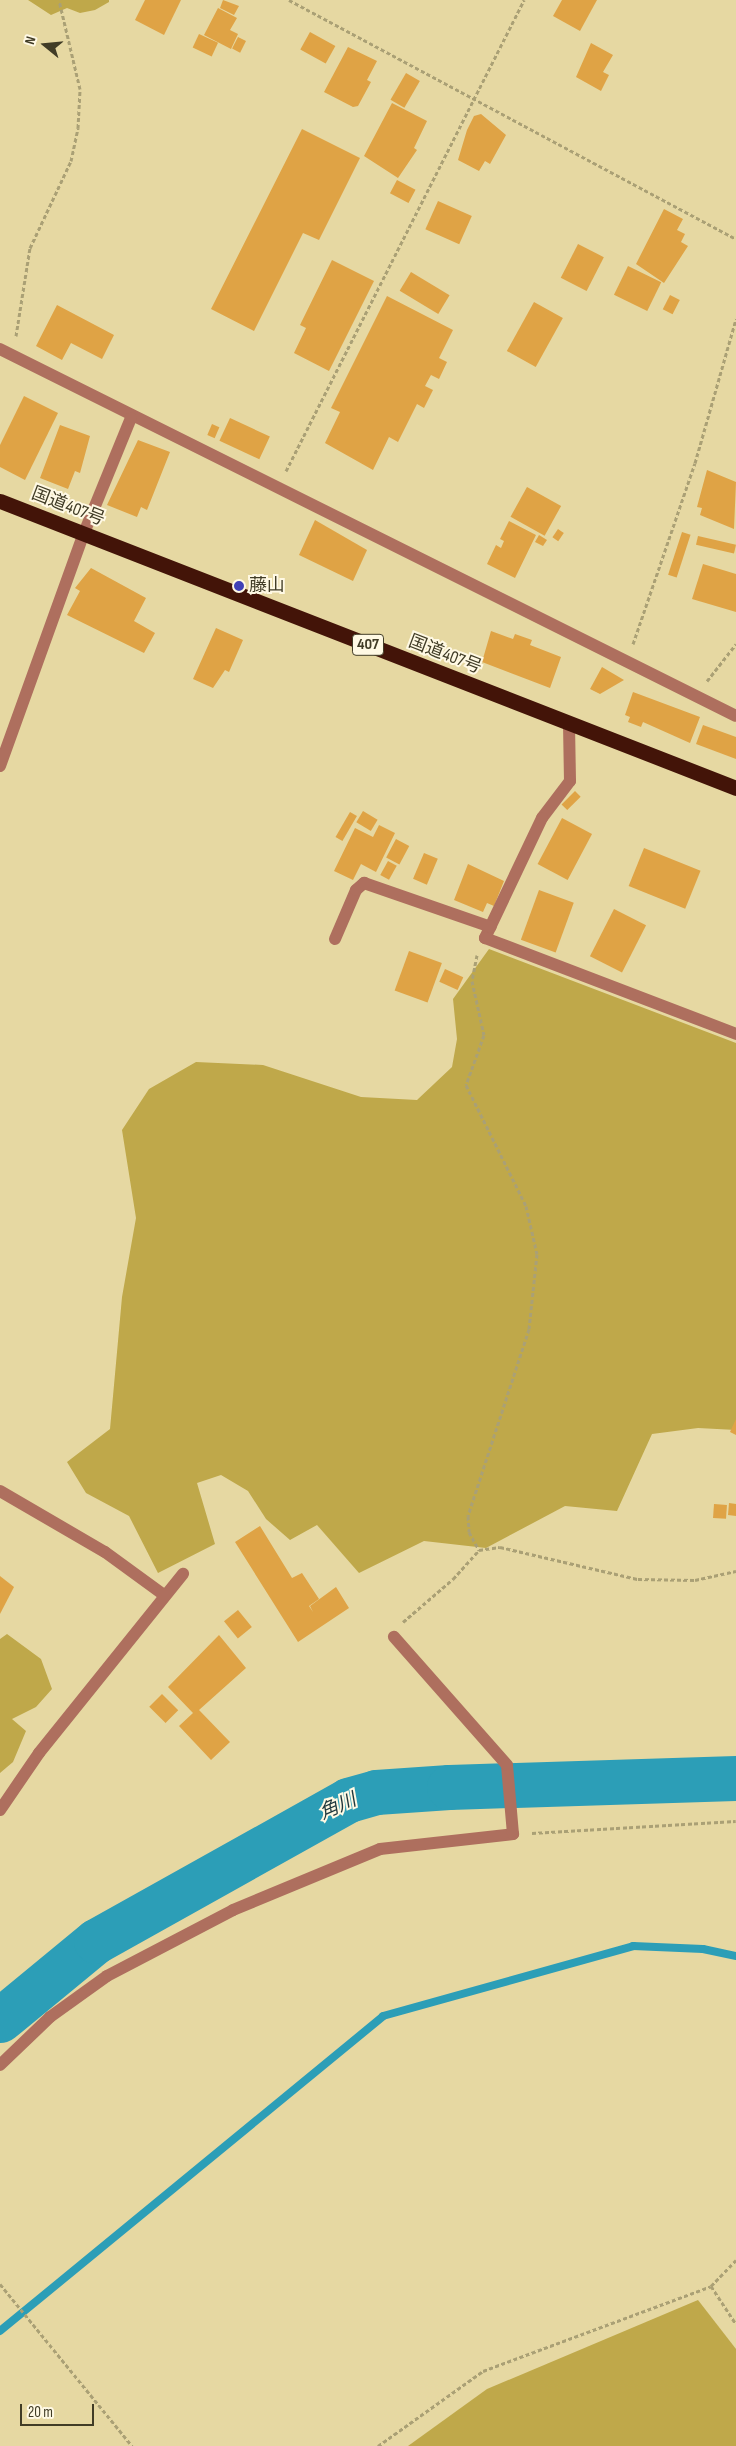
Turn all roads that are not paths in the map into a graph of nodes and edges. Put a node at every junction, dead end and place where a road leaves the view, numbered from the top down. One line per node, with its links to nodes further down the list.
1 (0, 349): 2 (street)
2 (132, 418): 4 (street); 5 (street)
3 (0, 501): 4 (highway, 国道407号 / 407)
4 (84, 533): 6 (highway, 国道407号 / 407); 7 (street)
5 (736, 716)
6 (569, 724): 8 (highway, 国道407号 / 407); 9 (street)
7 (0, 766)
8 (736, 788)
9 (488, 933): 10 (street); 11 (street)
10 (335, 939)
11 (736, 1034)
12 (0, 1491): 14 (street)
13 (183, 1574): 14 (street)
14 (164, 1595): 16 (street)
15 (394, 1637): 17 (street)
16 (0, 1810)
17 (0, 2065)

